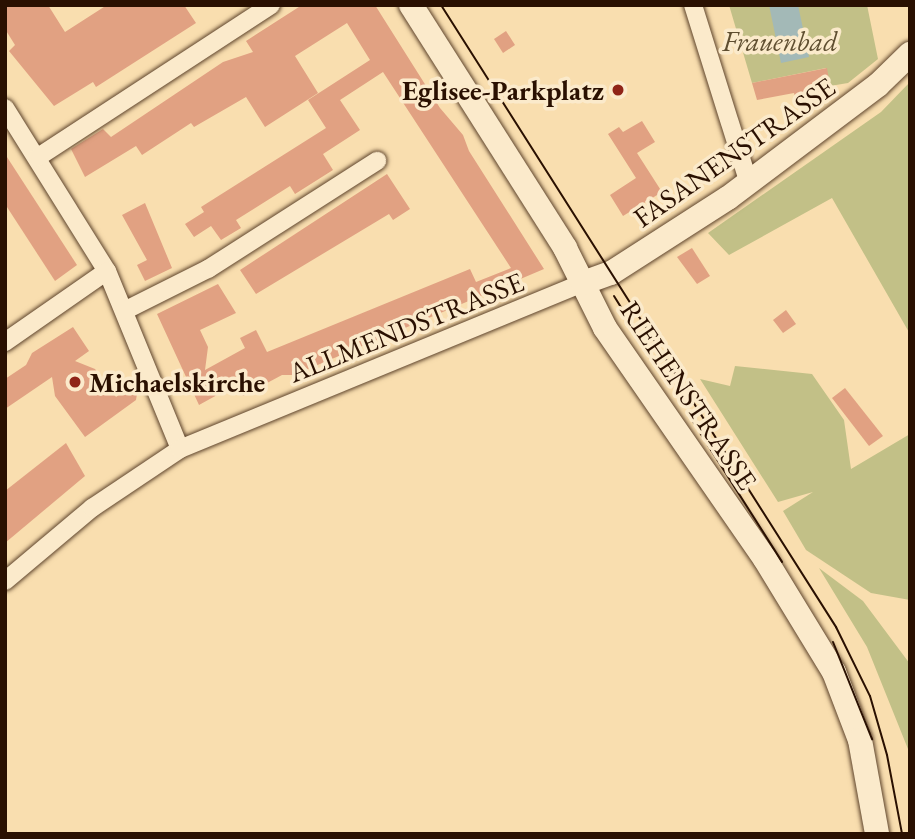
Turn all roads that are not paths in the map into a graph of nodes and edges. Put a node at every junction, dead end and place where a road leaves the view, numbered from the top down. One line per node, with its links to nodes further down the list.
1 (271, 5): 6 (street)
2 (411, 5): 10 (main road, RIEHENSTRASSE)
3 (693, 5): 8 (street)
4 (910, 54): 8 (main road, FASANENSTRASSE)
5 (5, 108): 6 (street)
6 (38, 157): 9 (street)
7 (377, 161): 11 (street)
8 (748, 180): 10 (main road, FASANENSTRASSE)
9 (107, 271): 11 (street); 12 (street)
10 (583, 283): 13 (street, ALLMENDSTRASSE); 15 (main road, RIEHENSTRASSE)
11 (126, 310): 13 (street)
12 (5, 342)
13 (180, 449): 14 (street, ALLMENDSTRASSE)
14 (5, 581)
15 (877, 834)

